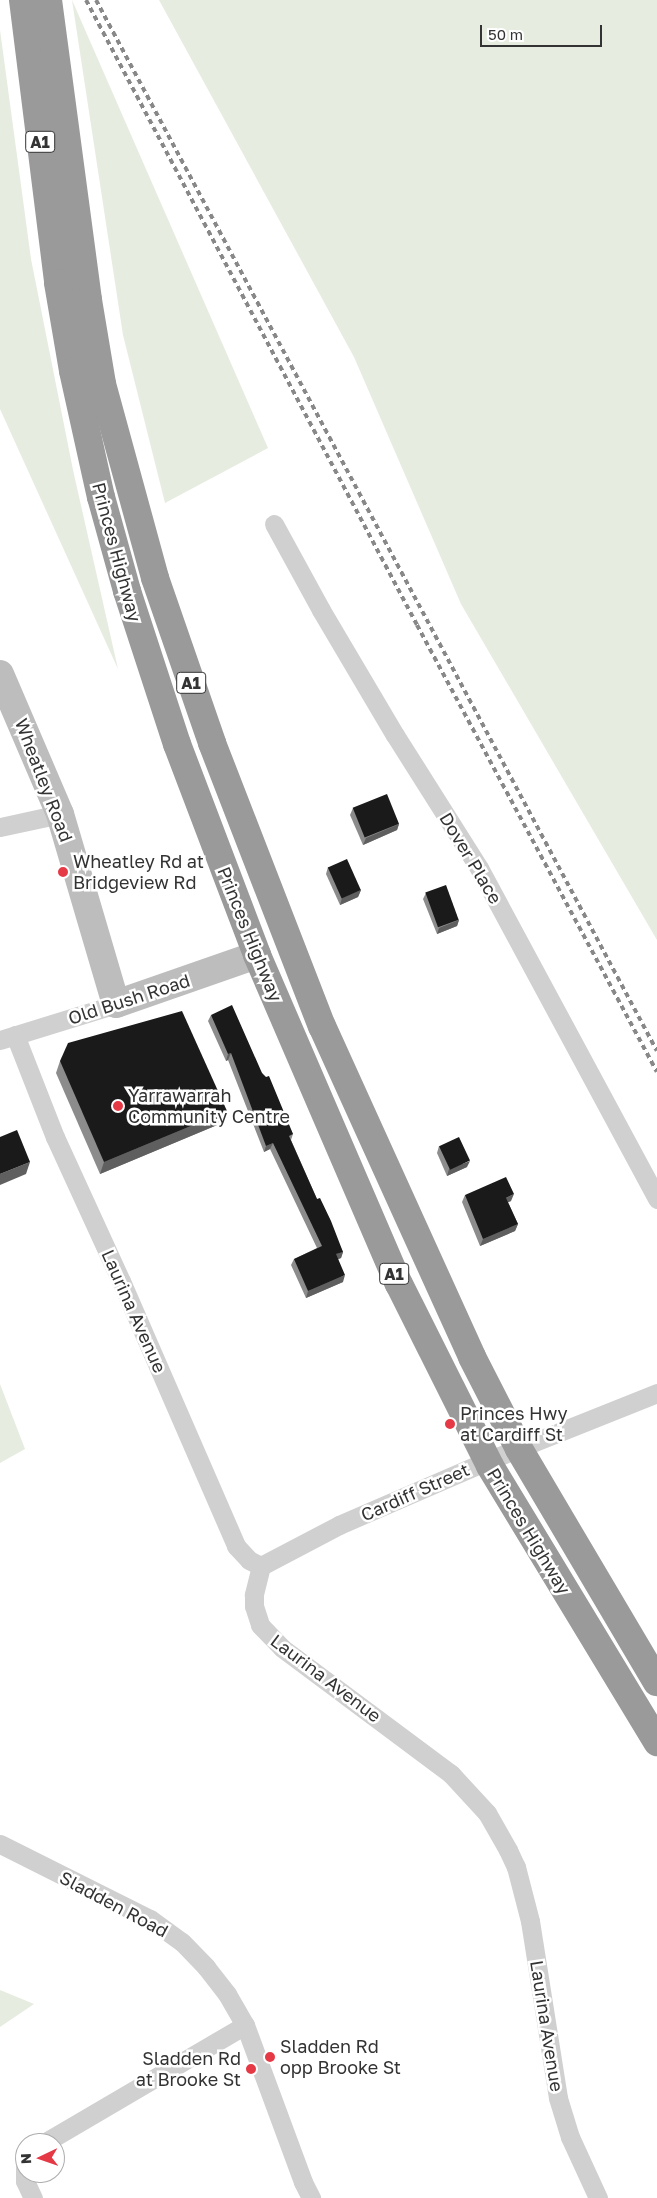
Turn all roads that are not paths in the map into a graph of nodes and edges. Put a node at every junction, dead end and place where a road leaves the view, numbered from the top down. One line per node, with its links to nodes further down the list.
1 (23, 0): 8 (highway, Princes Highway / A1)
2 (48, 0): 5 (highway, Princes Highway / A1)
3 (274, 524): 12 (street, Dover Place)
4 (0, 674): 6 (street, Wheatley Road)
5 (196, 698): 8 (highway); 10 (highway, Princes Highway / A1)
6 (60, 814): 7 (street); 9 (street, Wheatley Road)
7 (0, 827)
8 (257, 955): 9 (street, Old Bush Road); 10 (highway); 15 (highway, Princes Highway / A1)
9 (116, 1004): 11 (street, Old Bush Road)
10 (314, 1006): 14 (highway, Princes Highway / A1)
11 (7, 1038): 16 (street, Laurina Avenue)
12 (657, 1199)
13 (657, 1393): 14 (street, Cardiff Street)
14 (519, 1449): 15 (street, Cardiff Street); 17 (highway, Princes Highway / A1)
15 (487, 1461): 16 (street, Cardiff Street); 18 (highway, Princes Highway / A1)
16 (261, 1566): 25 (street, Laurina Avenue)
17 (657, 1682)
18 (657, 1742)
19 (0, 1844): 20 (street, Sladden Road)
20 (246, 2025): 21 (street); 24 (street, Sladden Road)
21 (61, 2133)
22 (26, 2183): 23 (street)
23 (33, 2198)
24 (311, 2198)
25 (598, 2198)

